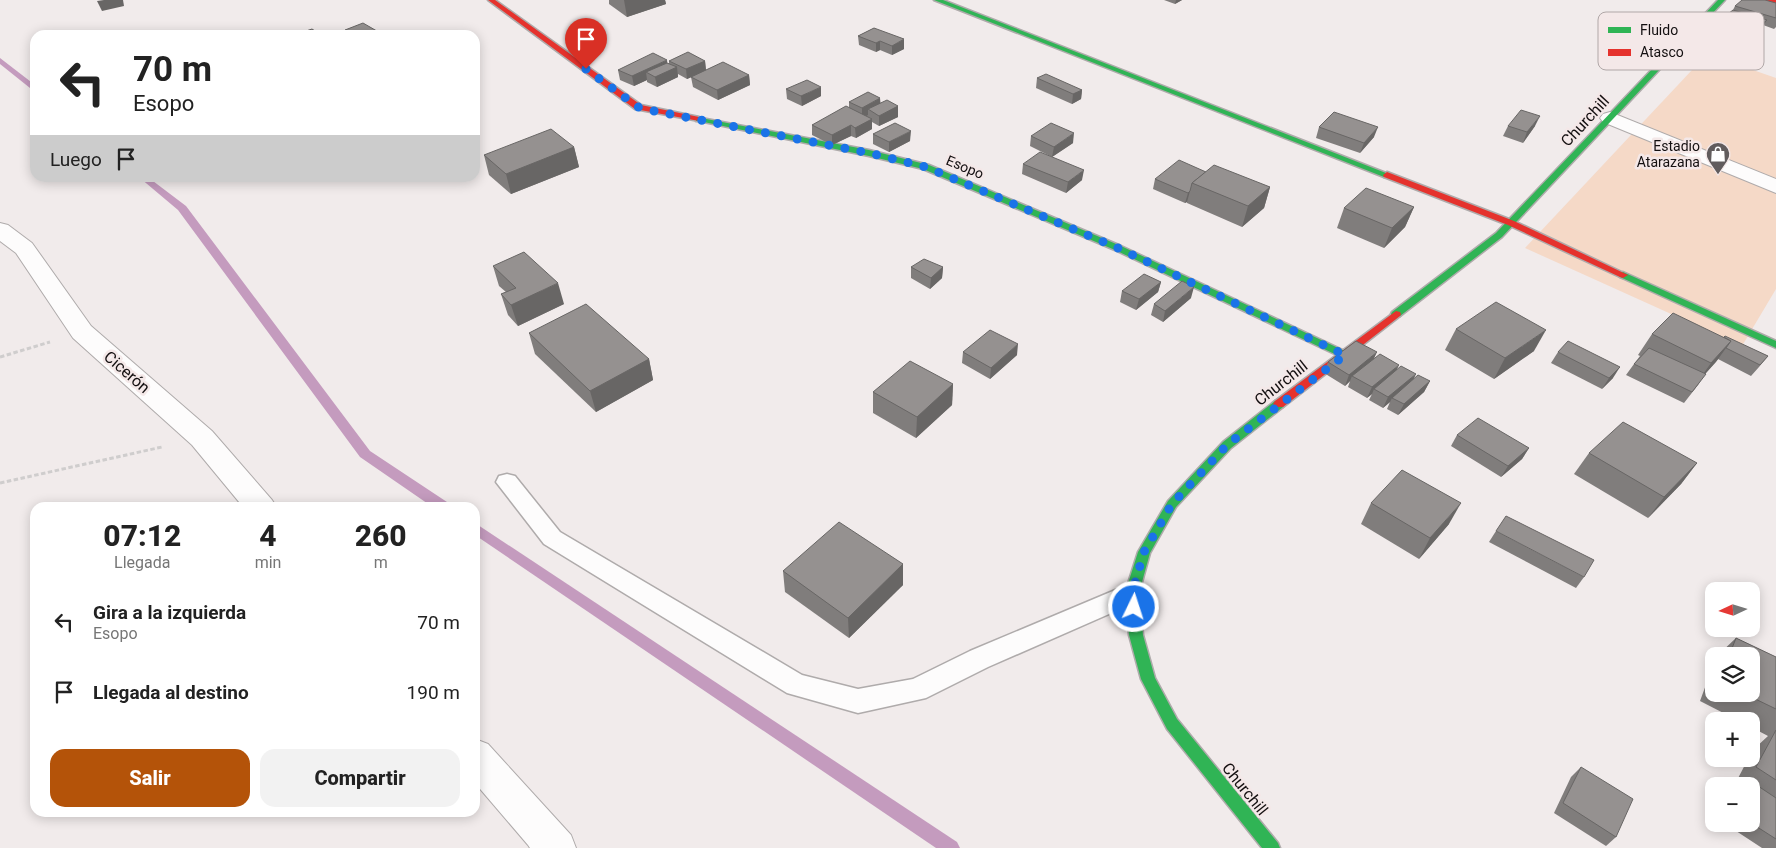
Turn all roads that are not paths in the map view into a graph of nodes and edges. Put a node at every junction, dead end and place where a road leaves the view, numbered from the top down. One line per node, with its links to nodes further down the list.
1 (491, 0): 13 (street, Esopo)
2 (938, 0): 10 (street)
3 (1722, 0): 6 (street, Churchill)
4 (1767, 0): 5 (street)
5 (1776, 2)
6 (1711, 12)
7 (1656, 70): 8 (street, Churchill)
8 (1610, 118): 9 (street); 10 (street, Churchill)
9 (1776, 187)
10 (1511, 223): 12 (street); 13 (street, Churchill)
11 (0, 230): 15 (street, Cicerón)
12 (1776, 345)
13 (1345, 355): 16 (street, Churchill)
14 (507, 482): 16 (lane)
15 (257, 502)
16 (1132, 593): 19 (street, Churchill)
17 (480, 762): 18 (street)
18 (557, 848)
19 (1272, 848)

